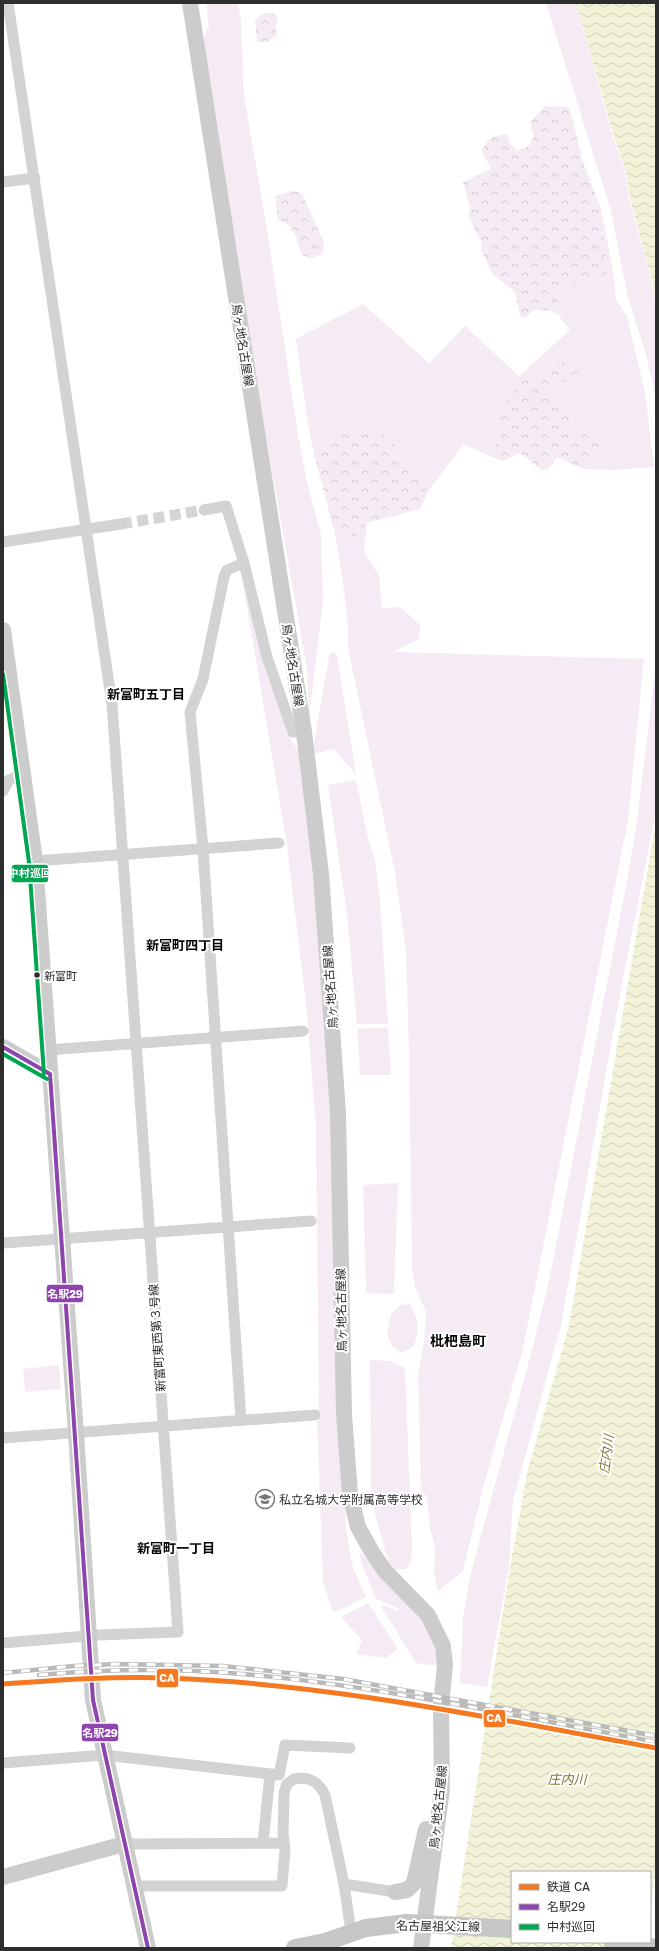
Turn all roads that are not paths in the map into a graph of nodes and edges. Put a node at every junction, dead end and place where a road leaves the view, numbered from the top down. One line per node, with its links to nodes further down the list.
1 (8, 3): 5 (street, 新富町東西第３号線)
2 (184, 3): 4 (street)
3 (190, 3): 4 (main road, 鳥ヶ地名古屋線)
4 (193, 25): 14 (main road, 鳥ヶ地名古屋線)
5 (35, 178): 6 (street); 9 (street, 新富町東西第３号線)
6 (3, 182)
7 (204, 510): 11 (street)
8 (121, 524): 9 (street)
9 (85, 530): 10 (street); 20 (street, 新富町東西第３号線)
10 (3, 542)
11 (244, 563): 14 (street); 19 (street)
12 (3, 630): 13 (main road)
13 (8, 702): 15 (main road)
14 (304, 732): 44 (main road, 鳥ヶ地名古屋線)
15 (24, 773): 16 (street); 21 (main road)
16 (6, 780): 17 (street)
17 (3, 791)
18 (279, 843): 19 (street)
19 (203, 849): 20 (street); 23 (street)
20 (122, 854): 21 (street); 24 (street, 新富町東西第３号線)
21 (35, 861): 26 (main road)
22 (303, 1031): 23 (street)
23 (217, 1038): 24 (street); 29 (street)
24 (136, 1044): 26 (street); 30 (street, 新富町東西第３号線)
25 (3, 1047): 27 (main road)
26 (48, 1050): 27 (main road)
27 (50, 1074): 31 (main road)
28 (311, 1221): 29 (street)
29 (228, 1226): 30 (street); 34 (street)
30 (150, 1232): 31 (street); 35 (street, 新富町東西第３号線)
31 (62, 1239): 32 (street); 36 (main road)
32 (3, 1243)
33 (314, 1415): 34 (street)
34 (241, 1420): 35 (street)
35 (164, 1426): 36 (street); 38 (street, 新富町東西第３号線)
36 (76, 1433): 37 (street); 38 (main road)
37 (3, 1438)
38 (89, 1636): 39 (street); 41 (main road)
39 (3, 1643)
40 (350, 1748): 43 (street)
41 (104, 1755): 42 (street); 43 (street); 47 (main road)
42 (3, 1763)
43 (270, 1774): 45 (street)
44 (437, 1815): 51 (main road); 58 (main road, 鳥ヶ地名古屋線)
45 (263, 1843): 46 (street); 47 (street)
46 (283, 1843): 49 (street); 50 (street)
47 (124, 1844): 48 (main road); 50 (main road)
48 (3, 1877)
49 (344, 1884): 51 (street); 53 (street)
50 (134, 1886): 56 (main road)
51 (395, 1892)
52 (511, 1929): 53 (main road, 名古屋祖父江線, bridge)
53 (351, 1932): 55 (main road, 名古屋祖父江線)
54 (621, 1943): 59 (main road)
55 (325, 1945): 57 (main road, 名古屋祖父江線)
56 (148, 1948)
57 (295, 1948)
58 (421, 1948)
59 (656, 1948)

